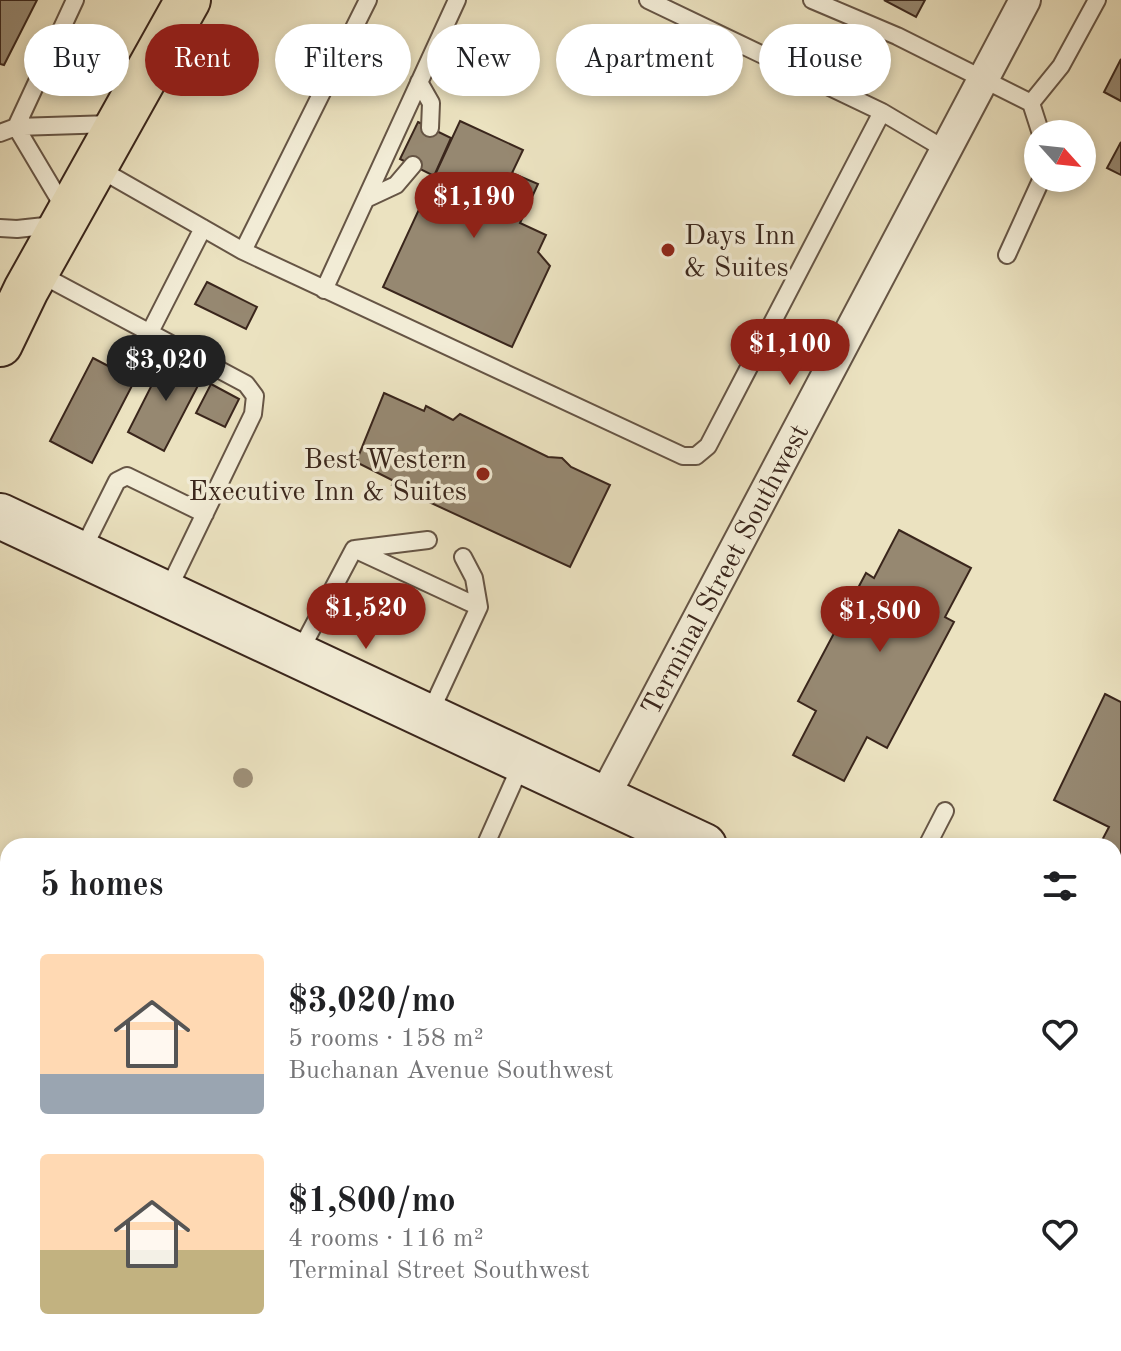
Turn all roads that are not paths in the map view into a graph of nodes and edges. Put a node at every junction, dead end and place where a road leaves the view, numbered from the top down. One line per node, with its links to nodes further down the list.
1 (75, 0): 16 (lane)
2 (188, 0): 14 (main road)
3 (368, 0): 25 (lane)
4 (457, 0): 10 (lane)
5 (648, 0): 12 (lane)
6 (812, 0): 9 (lane)
7 (1025, 0): 9 (street, Terminal Street Southwest)
8 (1097, 0): 11 (lane)
9 (985, 77): 11 (lane); 17 (street, Terminal Street Southwest)
10 (419, 82): 15 (lane); 21 (lane)
11 (1031, 103): 13 (lane)
12 (882, 112): 17 (lane); 28 (lane)
13 (1036, 120)
14 (119, 123): 16 (lane); 19 (main road)
15 (430, 128)
16 (8, 130): 22 (lane)
17 (946, 150): 42 (street, Terminal Street Southwest)
18 (413, 165): 21 (lane)
19 (95, 166): 22 (main road); 24 (lane)
20 (1036, 192): 26 (lane)
21 (366, 199): 28 (lane)
22 (66, 219): 23 (lane); 27 (main road)
23 (0, 228)
24 (203, 228): 25 (lane); 29 (lane)
25 (243, 251): 28 (lane)
26 (1007, 255)
27 (25, 282): 29 (lane); 30 (main road)
28 (324, 290)
29 (150, 332): 31 (lane)
30 (0, 344)
31 (205, 514): 35 (lane); 37 (lane)
32 (0, 516): 35 (street)
33 (428, 540): 34 (lane)
34 (354, 549): 38 (lane); 39 (lane)
35 (80, 554): 37 (street)
36 (463, 557): 38 (lane)
37 (165, 594): 39 (street)
38 (479, 607): 40 (lane)
39 (298, 656): 40 (street)
40 (428, 717): 41 (street)
41 (523, 761): 42 (street); 44 (lane)
42 (603, 799): 45 (street)
43 (945, 811): 46 (lane)
44 (489, 838)
45 (687, 838)
46 (931, 838)

